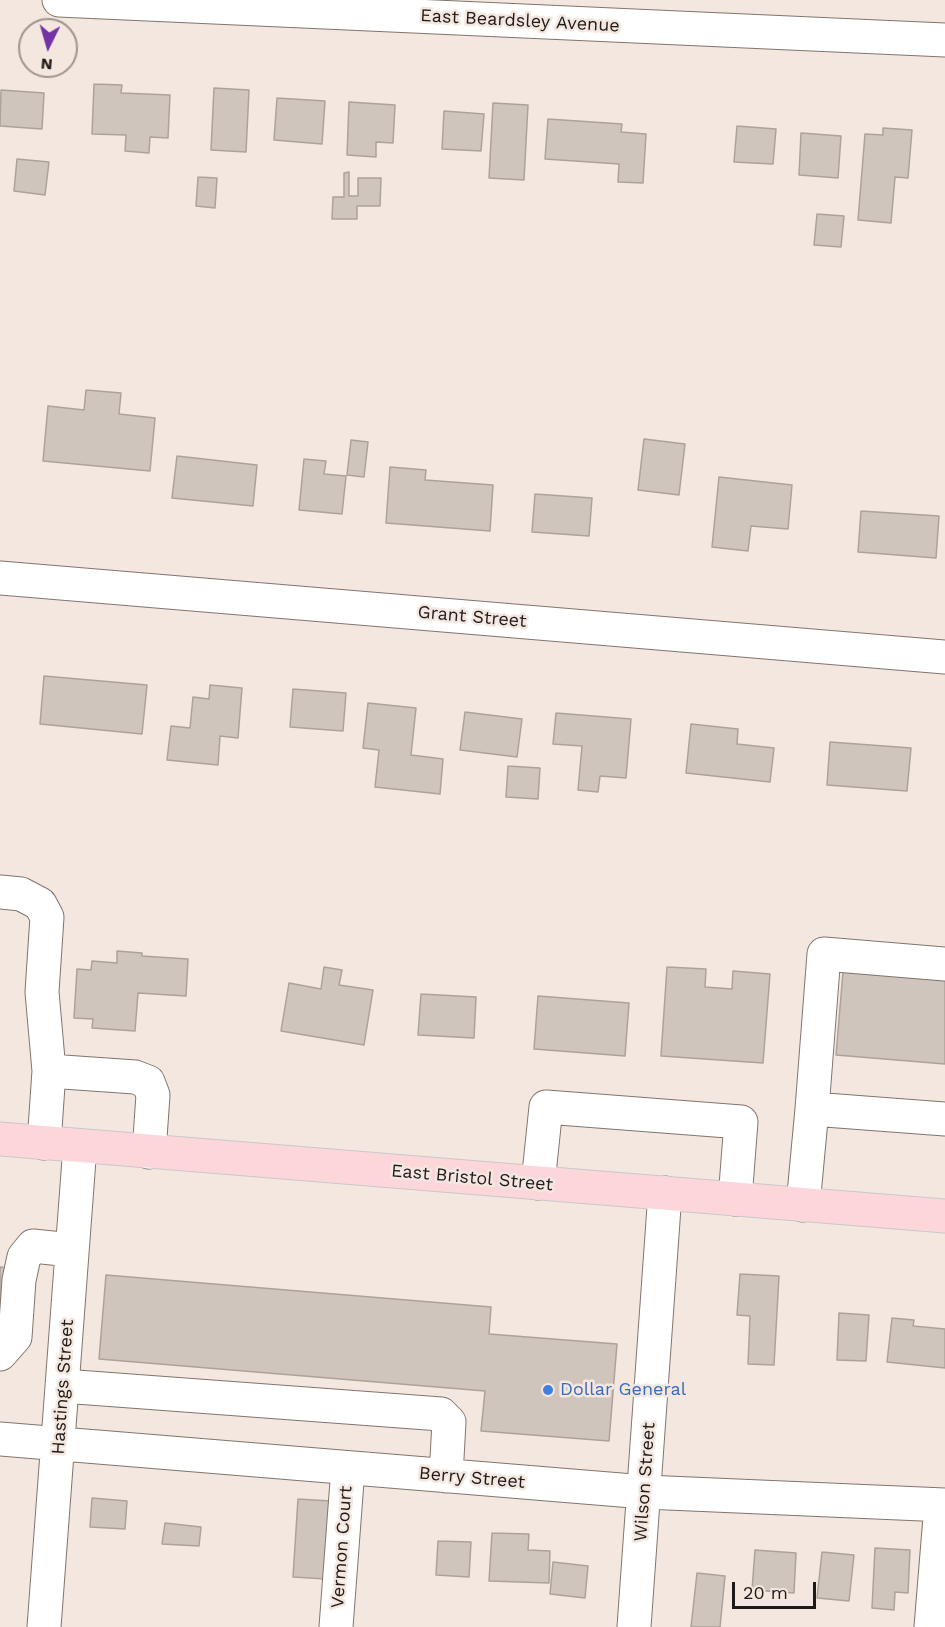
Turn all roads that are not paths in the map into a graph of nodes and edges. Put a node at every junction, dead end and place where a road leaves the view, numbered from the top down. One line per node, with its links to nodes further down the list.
1 (59, 0): 2 (street, East Beardsley Avenue)
2 (641, 13): 3 (street, East Beardsley Avenue)
3 (945, 40)
4 (0, 578): 5 (street, Grant Street)
5 (945, 657)
6 (0, 892): 8 (street)
7 (945, 964): 9 (street)
8 (50, 1071): 12 (street); 14 (street)
9 (812, 1109): 10 (street); 18 (street)
10 (945, 1119)
11 (0, 1139): 12 (main road, East Bristol Street)
12 (44, 1143): 13 (main road, East Bristol Street)
13 (80, 1146): 14 (main road, East Bristol Street); 20 (street, Hastings Street)
14 (149, 1152): 15 (main road, East Bristol Street)
15 (538, 1183): 16 (main road, East Bristol Street); 17 (street)
16 (665, 1193): 17 (main road, East Bristol Street); 27 (street, Wilson Street)
17 (735, 1199): 18 (main road, East Bristol Street)
18 (803, 1205): 19 (main road, East Bristol Street)
19 (945, 1216)
20 (71, 1250): 21 (street); 22 (street, Hastings Street)
21 (0, 1354)
22 (63, 1386): 24 (street, Hastings Street); 26 (street)
23 (0, 1439): 24 (street, Berry Street)
24 (59, 1444): 25 (street, Berry Street); 29 (street, Hastings Street)
25 (348, 1467): 26 (street, Berry Street); 30 (street, Vermon Court)
26 (446, 1476): 27 (street, Berry Street)
27 (645, 1492): 28 (street, Berry Street); 31 (street, Wilson Street)
28 (943, 1505): 32 (street)
29 (44, 1627)
30 (336, 1627)
31 (634, 1627)
32 (931, 1627)

